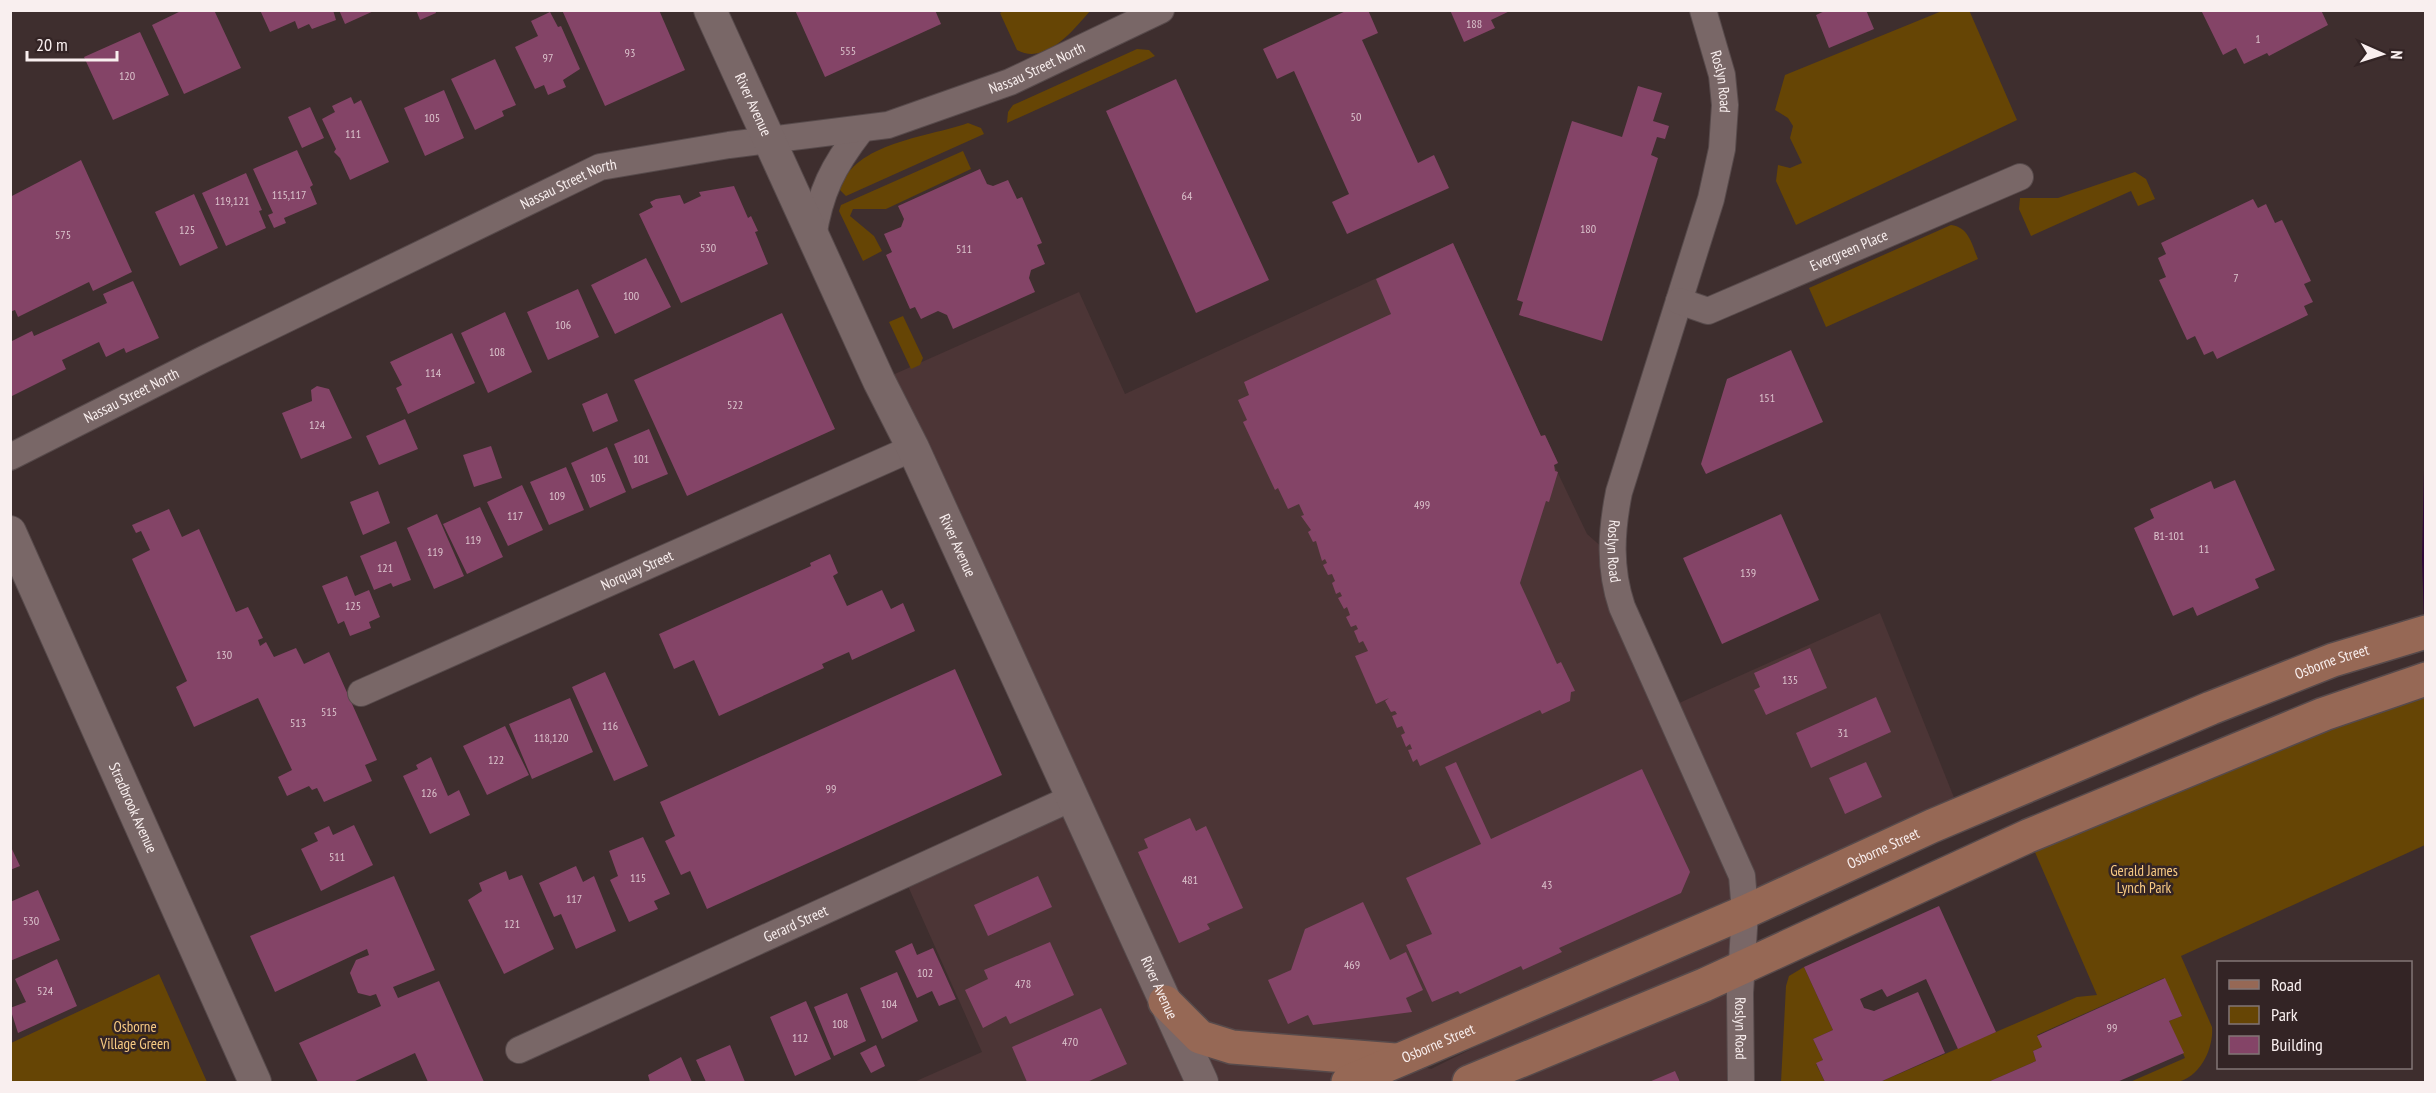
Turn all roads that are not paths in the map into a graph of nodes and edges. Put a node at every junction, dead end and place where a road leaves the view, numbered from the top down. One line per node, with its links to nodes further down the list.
1 (710, 10): 5 (street, River Avenue)
2 (1161, 10): 4 (street, Nassau Street North)
3 (1703, 10): 8 (street, Roslyn Road)
4 (861, 130): 5 (street, Nassau Street North); 7 (street)
5 (770, 140): 7 (street, River Avenue); 10 (street, Nassau Street North)
6 (2020, 177): 8 (street, Evergreen Place)
7 (813, 237): 9 (street, River Avenue)
8 (1679, 301): 16 (street, Roslyn Road)
9 (914, 448): 14 (street, Norquay Street); 15 (street, River Avenue)
10 (10, 457)
11 (10, 532): 21 (street, Stradbrook Avenue)
12 (2426, 632): 16 (main road, Osborne Street)
13 (2426, 679): 17 (main road)
14 (361, 693)
15 (1072, 798): 18 (street, River Avenue); 19 (street, Gerard Street)
16 (1745, 912): 17 (street, Roslyn Road); 20 (main road, Osborne Street)
17 (1742, 967): 24 (main road); 25 (street, Roslyn Road)
18 (1165, 1002): 20 (main road); 22 (street, River Avenue)
19 (519, 1050)
20 (1400, 1060): 23 (main road, Osborne Street)
21 (255, 1083)
22 (1202, 1083)
23 (1348, 1083)
24 (1469, 1083)
25 (1741, 1083)

